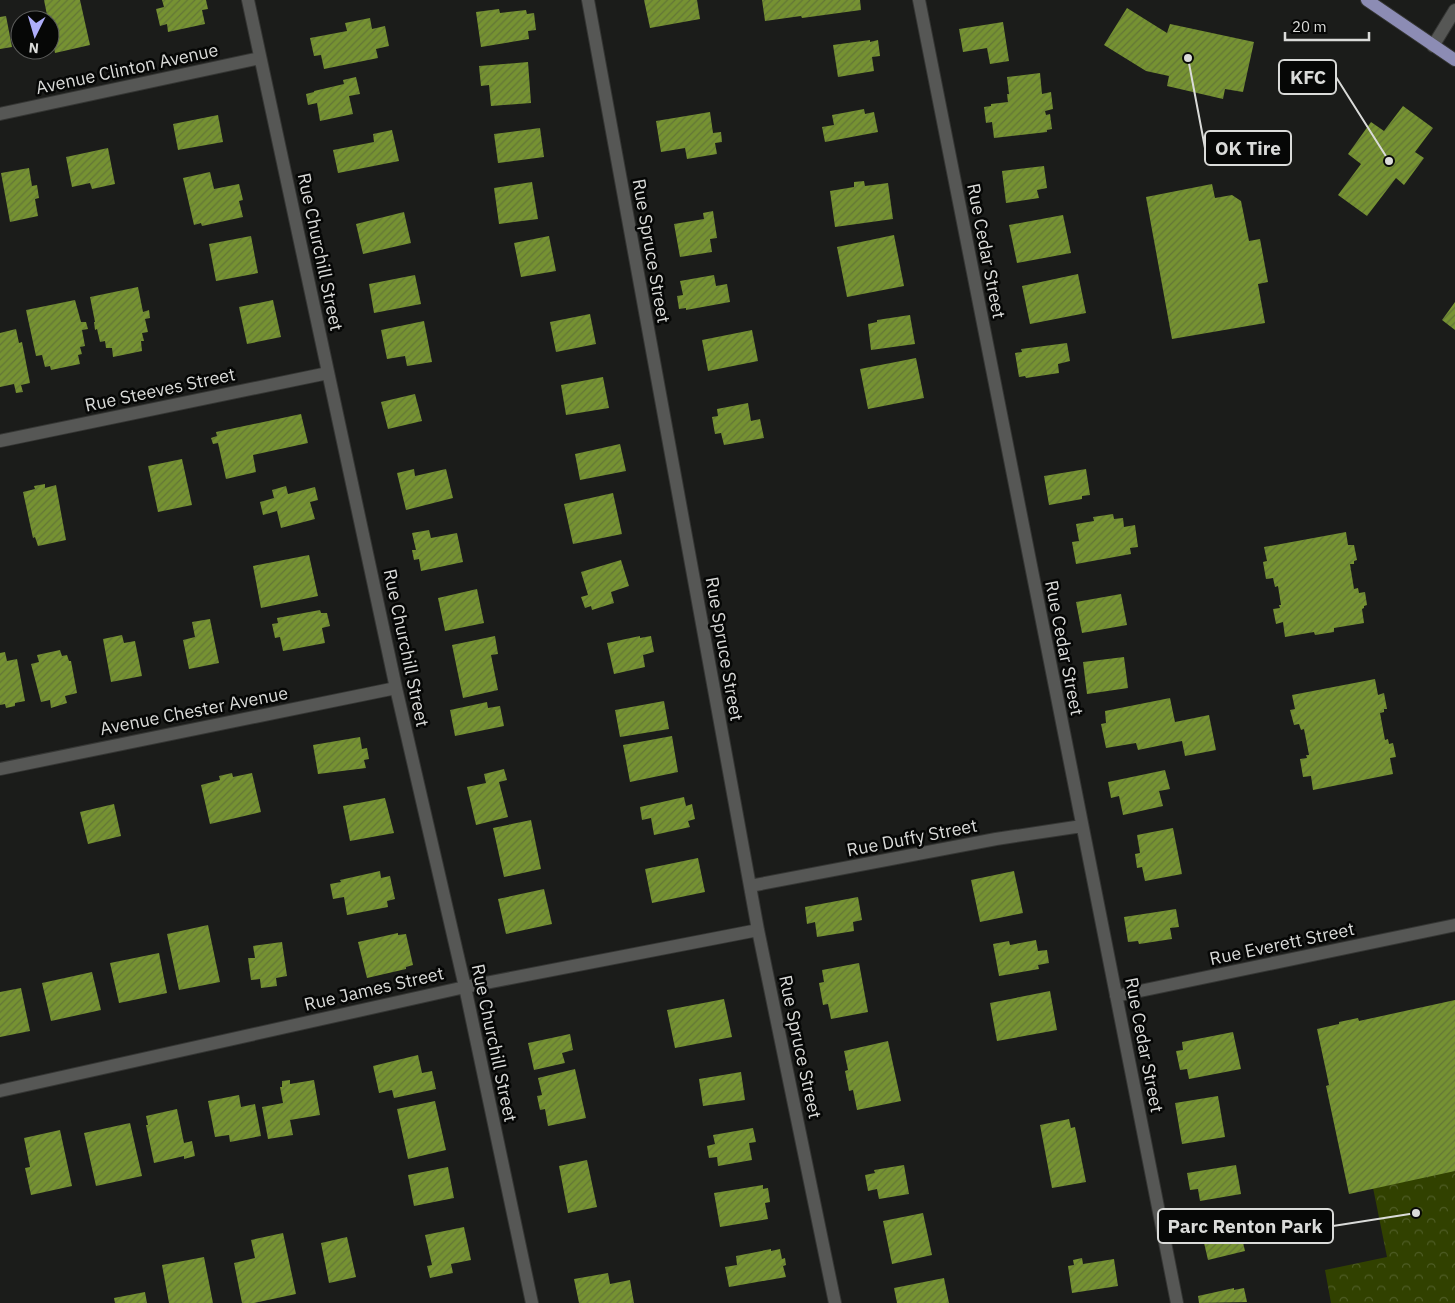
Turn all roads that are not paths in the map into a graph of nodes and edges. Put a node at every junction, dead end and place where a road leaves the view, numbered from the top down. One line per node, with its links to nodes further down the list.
1 (248, 0): 7 (street, Rue Churchill Street)
2 (588, 0): 15 (street, Rue Spruce Street)
3 (919, 0): 14 (street, Rue Cedar Street)
4 (1367, 0): 6 (main road)
5 (1455, 10): 6 (street)
6 (1433, 46): 8 (main road)
7 (260, 58): 9 (street, Avenue Clinton Avenue); 10 (street, Rue Churchill Street)
8 (1455, 60)
9 (0, 114)
10 (328, 374): 11 (street, Rue Steeves Street); 12 (street, Rue Churchill Street)
11 (0, 441)
12 (396, 688): 13 (street, Avenue Chester Avenue); 18 (street, Rue Churchill Street)
13 (0, 769)
14 (1082, 826): 15 (street, Rue Duffy Street); 19 (street, Rue Cedar Street)
15 (750, 886): 17 (street, Rue Spruce Street)
16 (1455, 926): 19 (street, Rue Everett Street)
17 (758, 930): 18 (street, Rue James Street); 22 (street, Rue Spruce Street)
18 (465, 987): 20 (street, Rue James Street); 21 (street, Rue Churchill Street)
19 (1116, 996): 23 (street, Rue Cedar Street)
20 (0, 1091)
21 (532, 1303)
22 (835, 1303)
23 (1177, 1303)

